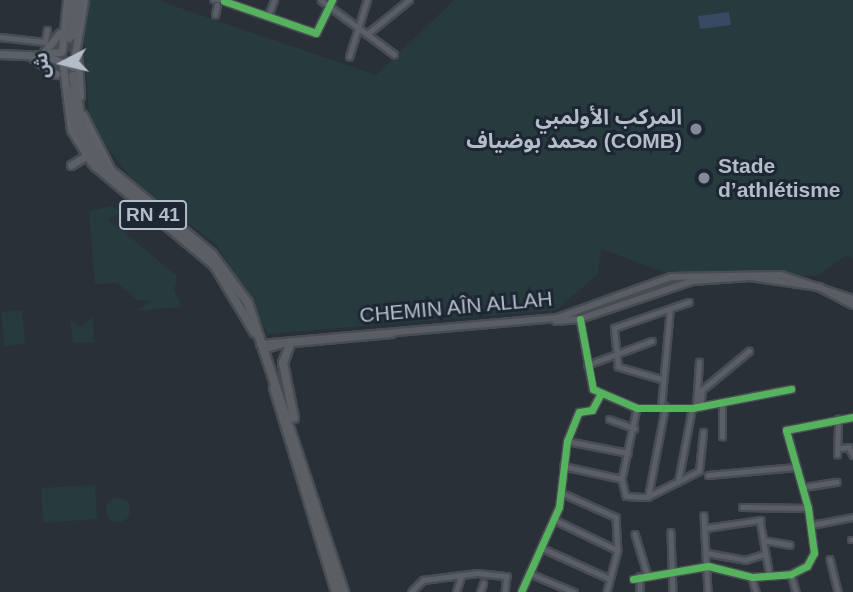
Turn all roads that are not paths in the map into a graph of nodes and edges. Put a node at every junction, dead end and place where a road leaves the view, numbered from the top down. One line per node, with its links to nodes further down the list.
1 (67, 0): 14 (main road)
2 (74, 0): 3 (highway)
3 (82, 0): 24 (main road)
4 (274, 0): 13 (street)
5 (321, 0): 11 (street)
6 (332, 0): 11 (street)
7 (367, 0): 15 (street)
8 (409, 0): 17 (street)
9 (224, 1): 10 (street); 13 (street)
10 (215, 2): 12 (street)
11 (330, 7): 13 (street); 15 (street)
12 (215, 15)
13 (268, 16)
14 (64, 19): 20 (main road); 23 (main road)
15 (358, 28): 17 (street); 25 (street)
16 (47, 30): 18 (street)
17 (367, 34): 22 (street)
18 (0, 37)
19 (0, 51): 20 (main road); 21 (main road)
20 (38, 53): 23 (main road)
21 (23, 54): 23 (main road); 26 (main road)
22 (394, 54)
23 (61, 57): 24 (main road); 24 (main road); 27 (main road)
24 (78, 57): 30 (main road)
25 (349, 57)
26 (56, 74)
27 (86, 156): 28 (main road); 29 (main road)
28 (71, 165)
29 (95, 166): 30 (highway, RN 41); 42 (highway, RN 41)
30 (120, 181): 42 (highway, RN 41)
31 (671, 277): 32 (main road); 33 (main road, CHEMIN AÎN ALLAH); 38 (main road, CHEMIN AÎN ALLAH)
32 (674, 287): 33 (main road, CHEMIN AÎN ALLAH); 39 (main road, CHEMIN AÎN ALLAH)
33 (828, 288): 34 (main road, CHEMIN AÎN ALLAH); 36 (main road, CHEMIN AÎN ALLAH)
34 (853, 299)
35 (689, 302): 37 (street)
36 (853, 305)
37 (670, 309): 44 (street); 47 (street)
38 (579, 311): 39 (main road); 42 (main road, CHEMIN AÎN ALLAH)
39 (580, 319): 41 (main road, CHEMIN AÎN ALLAH); 46 (street)
40 (652, 341): 44 (street)
41 (290, 344): 42 (main road, CHEMIN AÎN ALLAH); 60 (highway)
42 (263, 346): 60 (highway, RN 41); 103 (highway, RN 41)
43 (749, 351): 52 (street)
44 (613, 356): 46 (street); 47 (street)
45 (699, 362): 52 (street)
46 (587, 365): 49 (street)
47 (663, 380): 51 (street)
48 (791, 389): 50 (street)
49 (600, 395): 53 (street); 61 (street)
50 (722, 403): 52 (street); 59 (street)
51 (663, 407): 52 (street); 53 (street); 74 (street)
52 (696, 407): 70 (street)
53 (637, 408): 57 (street)
54 (853, 416): 56 (street)
55 (608, 419): 57 (street)
56 (838, 419): 62 (street); 67 (street)
57 (634, 428): 63 (street)
58 (703, 432): 70 (street)
59 (722, 437)
60 (296, 439): 104 (highway, RN 41)
61 (567, 441): 63 (street); 66 (street)
62 (841, 448): 64 (street); 65 (street)
63 (628, 453): 69 (street)
64 (836, 455)
65 (853, 455)
66 (563, 466): 69 (street); 73 (street)
67 (796, 467): 68 (street); 72 (street)
68 (708, 475)
69 (622, 479): 74 (street)
70 (677, 482): 74 (street)
71 (837, 482): 72 (street)
72 (804, 486): 76 (street)
73 (562, 493): 79 (street); 87 (street)
74 (648, 497)
75 (742, 507): 76 (street)
76 (808, 508): 80 (street)
77 (704, 515): 81 (street)
78 (853, 517): 80 (street)
79 (555, 520): 86 (street); 87 (street)
80 (811, 525): 96 (street)
81 (705, 528): 84 (street); 88 (street)
82 (671, 532): 92 (street)
83 (635, 534): 95 (street)
84 (763, 540): 85 (street); 89 (street)
85 (790, 545)
86 (542, 548): 94 (street); 100 (street)
87 (618, 550): 100 (street)
88 (707, 553): 89 (street); 91 (street)
89 (765, 554): 93 (street)
90 (830, 559): 117 (street)
91 (708, 566): 92 (street); 98 (street); 114 (street)
92 (673, 570): 95 (street); 113 (street)
93 (769, 571): 96 (street); 98 (street)
94 (529, 573): 109 (street); 110 (street)
95 (648, 573): 97 (street)
96 (791, 574): 116 (street)
97 (640, 576): 101 (street); 112 (street)
98 (752, 576): 115 (street)
99 (461, 577): 105 (street); 106 (street); 108 (street)
100 (608, 578): 111 (street)
101 (633, 579)
102 (483, 583): 107 (street)
103 (336, 592)
104 (344, 592)
105 (411, 592)
106 (456, 592)
107 (480, 592)
108 (505, 592)
109 (521, 592)
110 (574, 592)
111 (607, 592)
112 (640, 592)
113 (673, 592)
114 (708, 592)
115 (756, 592)
116 (796, 592)
117 (838, 592)

